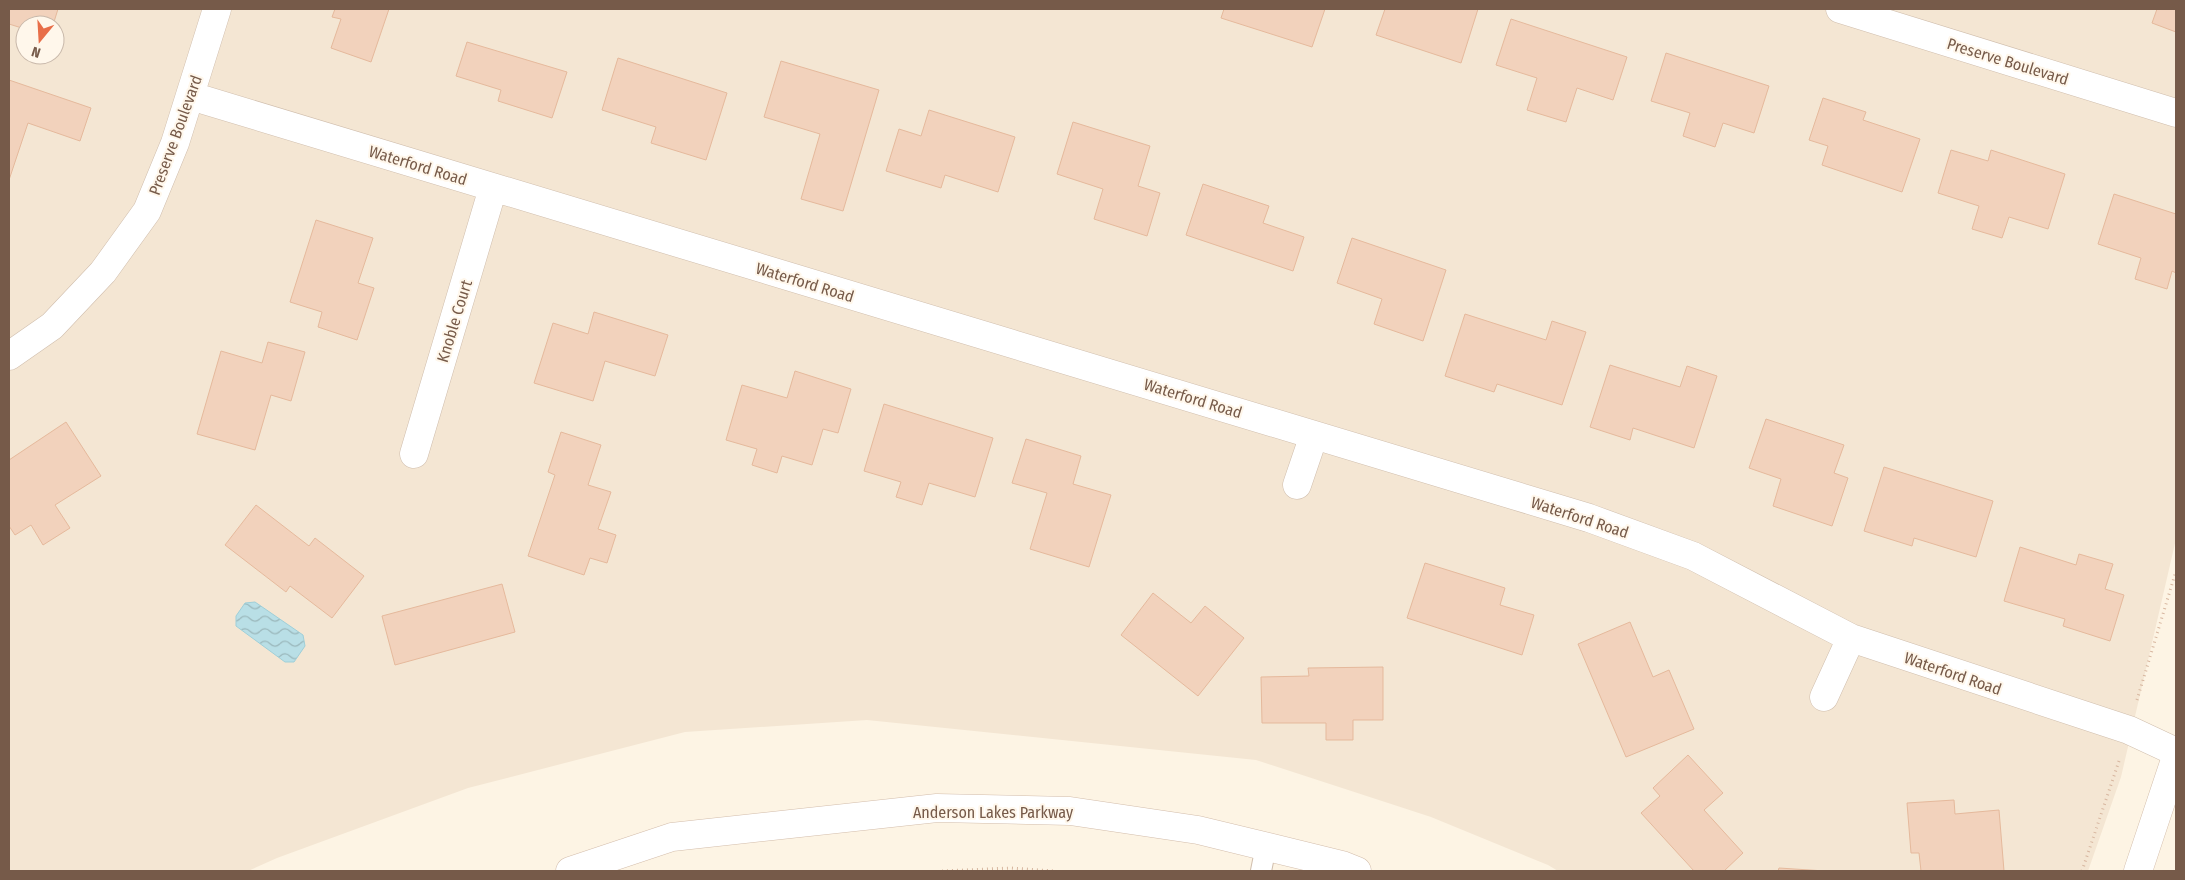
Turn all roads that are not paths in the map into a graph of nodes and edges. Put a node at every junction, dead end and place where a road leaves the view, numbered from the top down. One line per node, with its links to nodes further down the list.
1 (217, 9): 3 (street, Preserve Boulevard)
2 (1840, 9): 4 (street, Preserve Boulevard)
3 (191, 96): 5 (street, Waterford Road); 6 (street, Preserve Boulevard)
4 (2176, 113)
5 (494, 188): 7 (street, Waterford Road); 8 (street, Knoble Court)
6 (9, 356)
7 (1314, 435): 9 (street); 10 (street, Waterford Road)
8 (414, 454)
9 (1297, 485)
10 (1851, 638): 11 (street); 12 (street, Waterford Road)
11 (1824, 697)
12 (2176, 752)
13 (2176, 757): 17 (street)
14 (1264, 859): 15 (street, Anderson Lakes Parkway); 16 (street, Anderson Lakes Parkway)
15 (1346, 869)
16 (570, 871)
17 (2138, 871)

